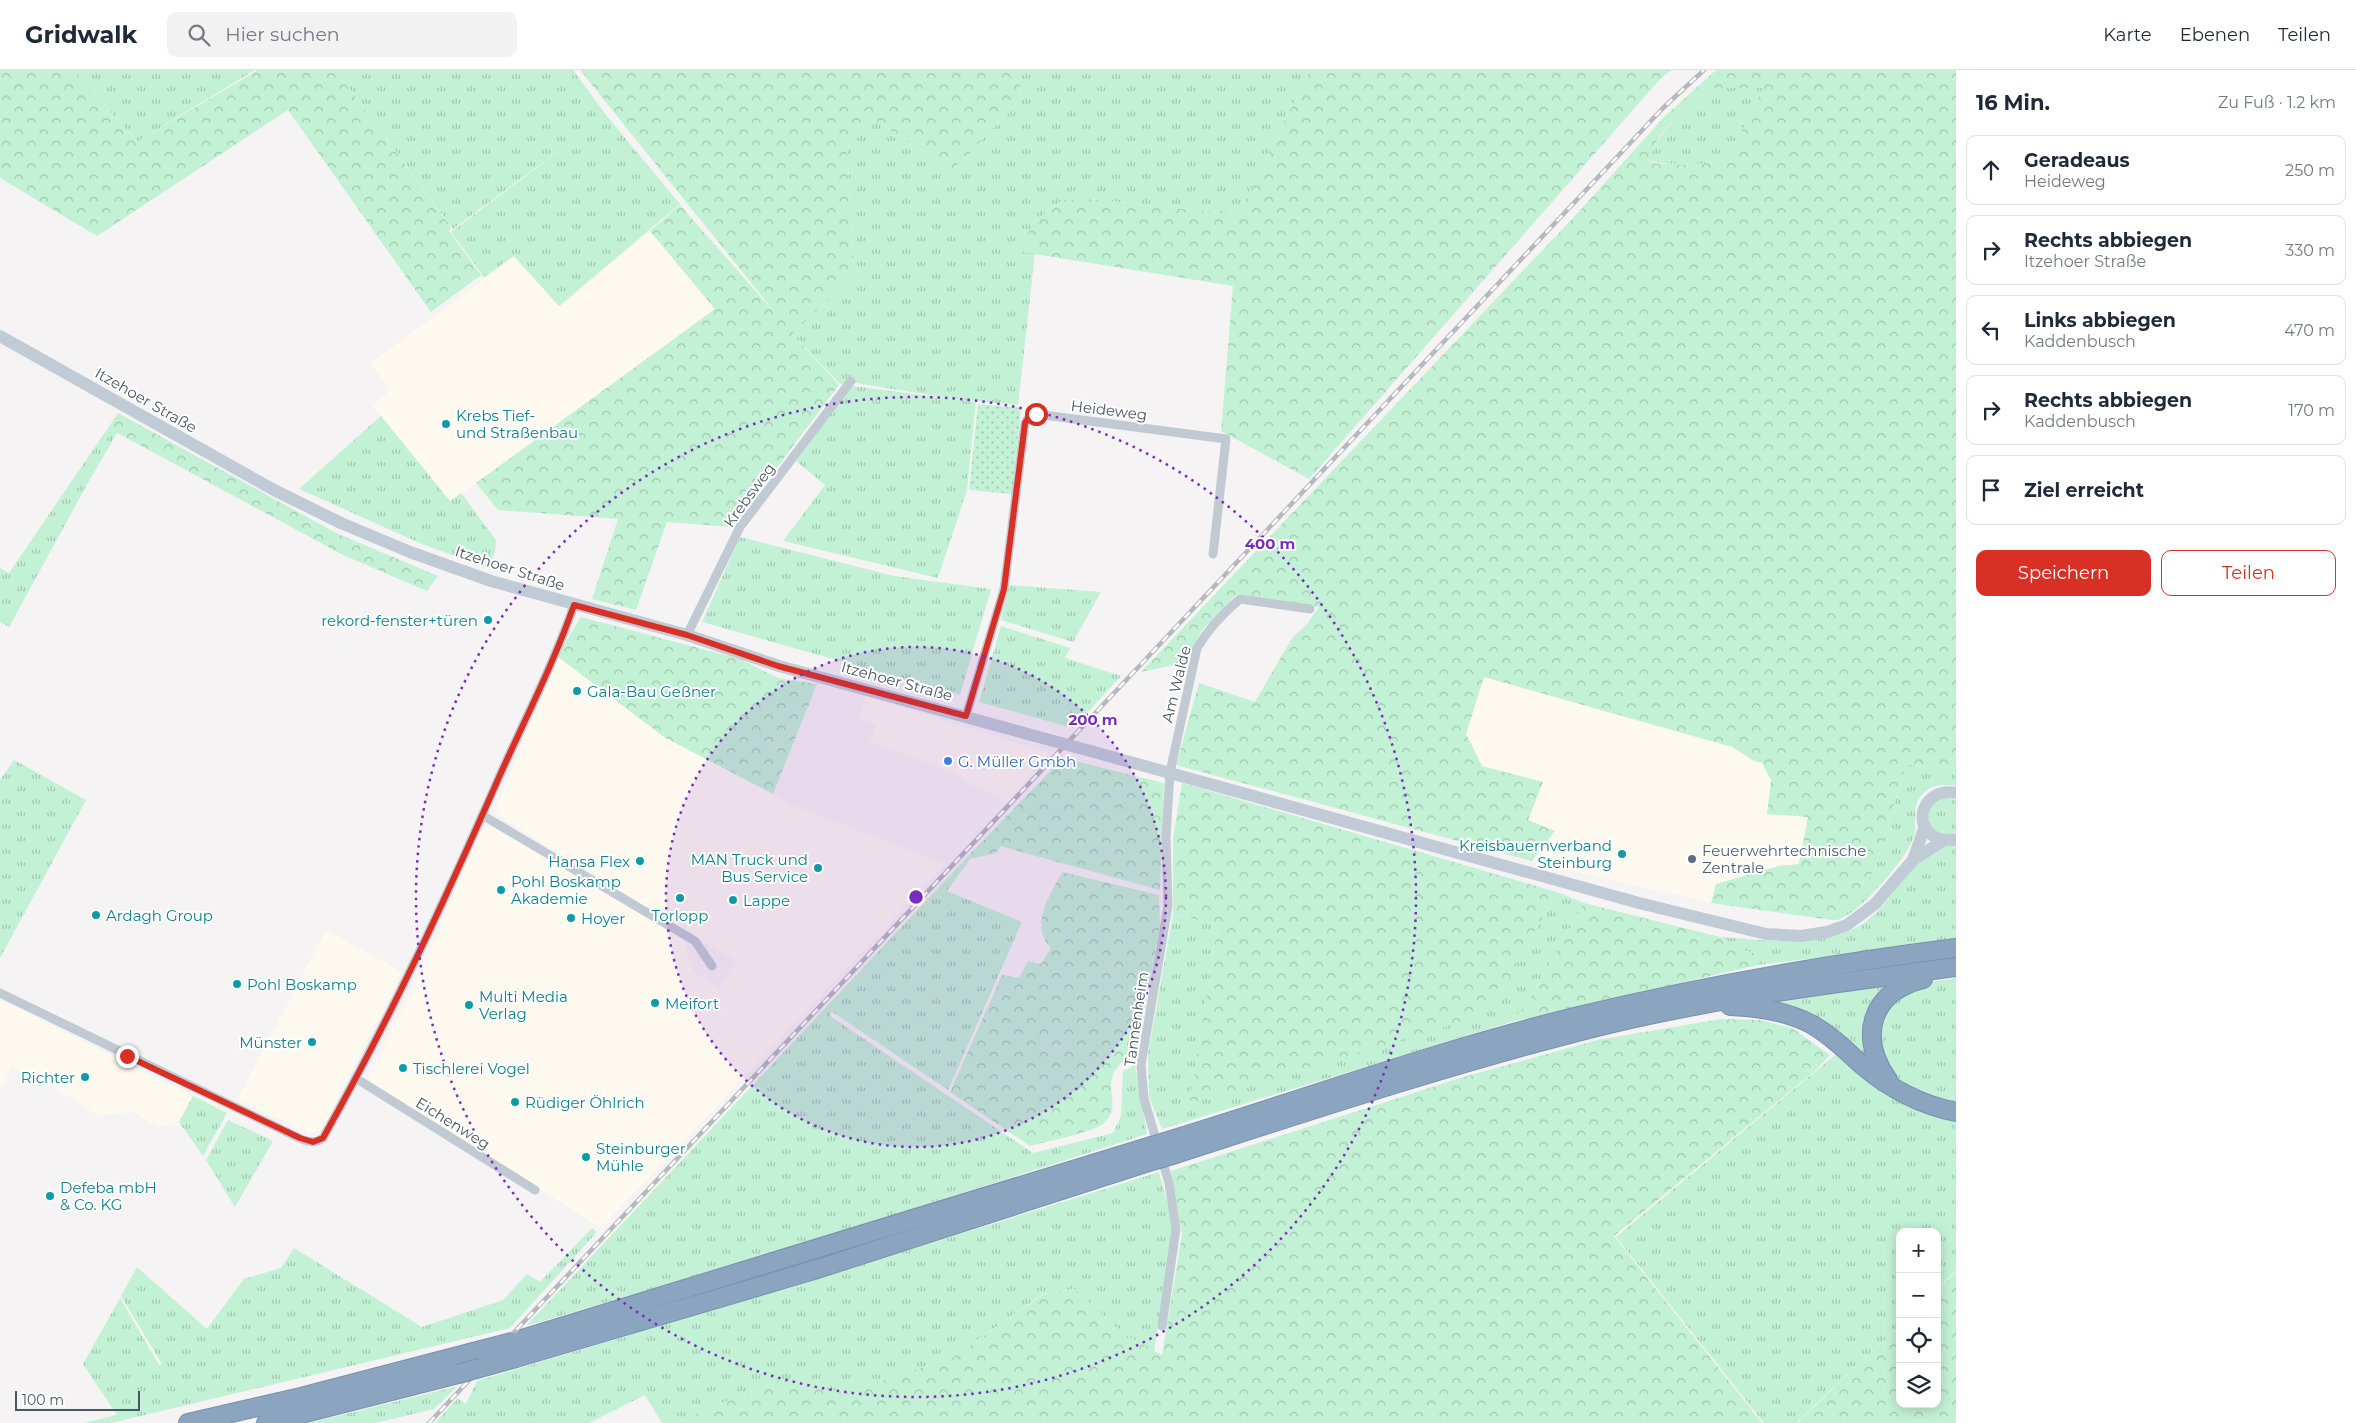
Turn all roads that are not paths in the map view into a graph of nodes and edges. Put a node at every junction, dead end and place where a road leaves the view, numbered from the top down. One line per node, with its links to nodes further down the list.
1 (0, 336): 4 (main road, Itzehoer Straße)
2 (850, 381): 6 (street, Krebsweg)
3 (1213, 554): 7 (street, Heideweg)
4 (574, 605): 6 (main road, Itzehoer Straße); 10 (street)
5 (1310, 610): 8 (street, Am Walde)
6 (687, 635): 7 (main road, Itzehoer Straße)
7 (966, 716): 8 (main road, Itzehoer Straße, bridge)
8 (1170, 772): 13 (main road, Itzehoer Straße); 24 (street, Tannenheim)
9 (1956, 793): 11 (main road)
10 (482, 815): 15 (street); 19 (street)
11 (1925, 826): 12 (main road); 13 (main road)
12 (1952, 840): 13 (main road)
13 (1912, 860)
14 (1956, 948): 22 (highway)
15 (712, 966)
16 (1956, 968): 18 (highway); 20 (highway)
17 (0, 993): 19 (street)
18 (1697, 1005): 20 (highway); 22 (highway)
19 (357, 1079): 23 (street, Eichenweg)
20 (1897, 1089): 21 (highway)
21 (1956, 1112)
22 (1158, 1152): 25 (highway)
23 (535, 1190)
24 (1162, 1326)
25 (514, 1350): 26 (highway, bridge); 27 (highway, bridge)
26 (188, 1423)
27 (266, 1423)

